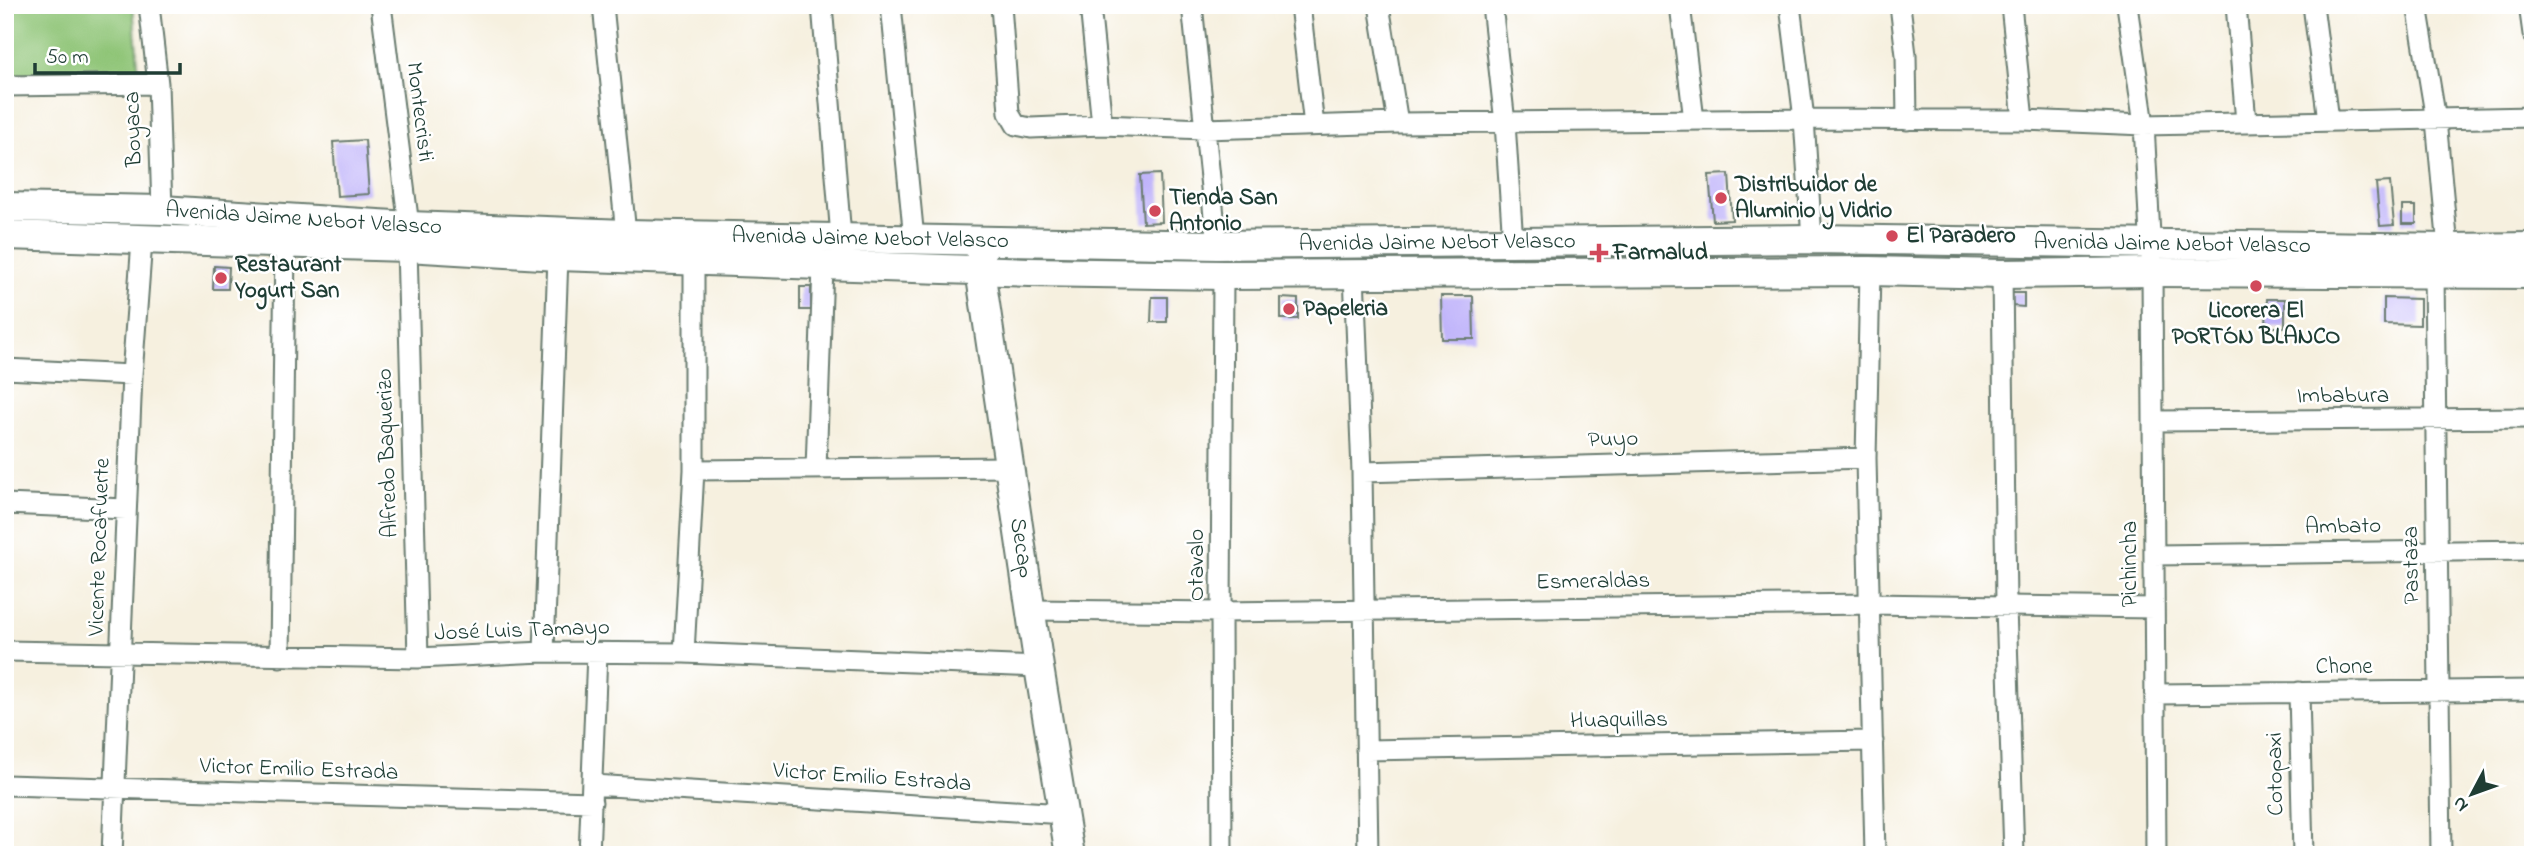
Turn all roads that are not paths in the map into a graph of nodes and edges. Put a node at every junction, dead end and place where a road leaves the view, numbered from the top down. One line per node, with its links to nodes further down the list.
1 (149, 5): 22 (street, Boyaca)
2 (381, 5): 42 (street, Montecristi)
3 (603, 5): 40 (street)
4 (822, 5): 43 (street)
5 (891, 5): 45 (street)
6 (1001, 5): 34 (street)
7 (1090, 5): 34 (street)
8 (1192, 5): 37 (street)
9 (1300, 5): 36 (street)
10 (1379, 5): 33 (street)
11 (1492, 5): 31 (street)
12 (1680, 5): 26 (street)
13 (1790, 5): 25 (street)
14 (1900, 5): 27 (street)
15 (2011, 5): 28 (street)
16 (2127, 5): 35 (street, Pichincha)
17 (2236, 5): 32 (street)
18 (2313, 5): 29 (street)
19 (2417, 5): 30 (street)
20 (2529, 5): 21 (street)
21 (2533, 34)
22 (158, 84): 23 (street); 39 (street, Boyaca)
23 (5, 86)
24 (2533, 117): 30 (street)
25 (1804, 119): 26 (street); 27 (street); 44 (street)
26 (1694, 120): 31 (street)
27 (1907, 120): 28 (street)
28 (2023, 120): 35 (street)
29 (2328, 120): 30 (street); 32 (street)
30 (2436, 120): 53 (street)
31 (1505, 122): 33 (street); 48 (street)
32 (2246, 122): 35 (street)
33 (1398, 123): 36 (street)
34 (1102, 125): 37 (street)
35 (2144, 125): 49 (street, Pichincha)
36 (1314, 126): 37 (street)
37 (1204, 129): 51 (street)
38 (5, 207): 39 (main road, Avenida Jaime Nebot Velasco)
39 (162, 210): 42 (main road, Avenida Jaime Nebot Velasco)
40 (626, 234): 42 (main road, Avenida Jaime Nebot Velasco); 43 (main road, Avenida Jaime Nebot Velasco)
41 (5, 235): 47 (main road, Avenida Jaime Nebot Velasco)
42 (408, 236): 50 (main road, Avenida Jaime Nebot Velasco); 54 (main road, Avenida Jaime Nebot Velasco); 93 (street, Alfredo Baquerizo)
43 (855, 238): 45 (main road, Avenida Jaime Nebot Velasco); 57 (main road)
44 (1812, 239): 48 (main road, Avenida Jaime Nebot Velasco); 49 (main road, Avenida Jaime Nebot Velasco)
45 (914, 240): 46 (main road, Avenida Jaime Nebot Velasco)
46 (981, 240): 51 (main road, Avenida Jaime Nebot Velasco); 58 (main road, Secap)
47 (142, 241): 50 (main road, Avenida Jaime Nebot Velasco); 67 (street, Vicente Rocafuerte)
48 (1513, 243): 51 (main road, Avenida Jaime Nebot Velasco)
49 (2151, 243): 53 (main road, Avenida Jaime Nebot Velasco); 60 (street, Pichincha)
50 (285, 244): 92 (street)
51 (1217, 245)
52 (2533, 247): 53 (main road, Avenida Jaime Nebot Velasco)
53 (2448, 248)
54 (558, 256): 55 (main road, Avenida Jaime Nebot Velasco); 88 (street)
55 (694, 261): 56 (main road, Avenida Jaime Nebot Velasco); 74 (street)
56 (823, 266): 57 (main road, Avenida Jaime Nebot Velasco); 73 (street)
57 (869, 266): 58 (main road, Avenida Jaime Nebot Velasco)
58 (980, 270): 65 (main road, Avenida Jaime Nebot Velasco); 72 (main road, Secap)
59 (1870, 271): 61 (main road, Avenida Jaime Nebot Velasco); 62 (main road, Avenida Jaime Nebot Velasco); 71 (street)
60 (2152, 272): 62 (main road, Avenida Jaime Nebot Velasco); 63 (main road, Avenida Jaime Nebot Velasco); 69 (street, Pichincha)
61 (1354, 274): 65 (main road, Avenida Jaime Nebot Velasco); 75 (street)
62 (2002, 274): 82 (street)
63 (2434, 274): 64 (main road, Avenida Jaime Nebot Velasco); 70 (street, Pastaza)
64 (2533, 274)
65 (1223, 275): 86 (street, Otavalo)
66 (5, 369): 67 (street)
67 (132, 375): 77 (street, Vicente Rocafuerte)
68 (2533, 418): 70 (street, Imbabura)
69 (2154, 421): 70 (street, Imbabura); 80 (street, Pichincha)
70 (2435, 421): 79 (street, Pastaza)
71 (1866, 458): 75 (street, Puyo); 81 (street)
72 (1010, 467): 73 (street); 85 (main road, Secap)
73 (816, 469): 74 (street)
74 (694, 470): 90 (street)
75 (1362, 472): 84 (street)
76 (5, 505): 77 (street)
77 (127, 509): 91 (street, Vicente Rocafuerte)
78 (2533, 550): 79 (street, Ambato)
79 (2437, 551): 80 (street, Ambato); 96 (street, Pastaza)
80 (2154, 555): 83 (street, Pichincha)
81 (1869, 604): 82 (street, Esmeraldas); 84 (street, Esmeraldas); 99 (street)
82 (2006, 606): 83 (street, Esmeraldas); 111 (street)
83 (2154, 608): 98 (street, Pichincha)
84 (1365, 609): 86 (street, Esmeraldas); 100 (street)
85 (1031, 610): 86 (street, Esmeraldas); 94 (main road, Secap)
86 (1221, 612): 108 (street, Otavalo)
87 (5, 651): 91 (street, José Luis Tamayo)
88 (544, 652): 89 (street, José Luis Tamayo); 93 (street, José Luis Tamayo)
89 (597, 653): 90 (street, José Luis Tamayo); 103 (street)
90 (684, 653): 94 (street, José Luis Tamayo)
91 (120, 654): 92 (street, José Luis Tamayo); 102 (street, Vicente Rocafuerte)
92 (280, 657): 93 (street, José Luis Tamayo)
93 (418, 659)
94 (1039, 667): 104 (main road, Secap)
95 (2533, 690): 96 (street, Chone)
96 (2438, 691): 97 (street, Chone); 114 (street, Pastaza)
97 (2299, 692): 98 (street, Chone); 113 (street, Cotopaxi)
98 (2156, 694): 112 (street, Pichincha)
99 (1873, 741): 100 (street, Huaquillas); 110 (street)
100 (1366, 750): 109 (street)
101 (5, 785): 102 (street, Victor Emilio Estrada)
102 (115, 789): 103 (street, Victor Emilio Estrada); 105 (street, Vicente Rocafuerte)
103 (593, 794): 104 (street, Victor Emilio Estrada); 106 (street)
104 (1064, 814): 107 (main road, Secap)
105 (112, 855)
106 (589, 855)
107 (1070, 855)
108 (1222, 855)
109 (1368, 855)
110 (1875, 855)
111 (2014, 855)
112 (2156, 855)
113 (2303, 855)
114 (2441, 855)

